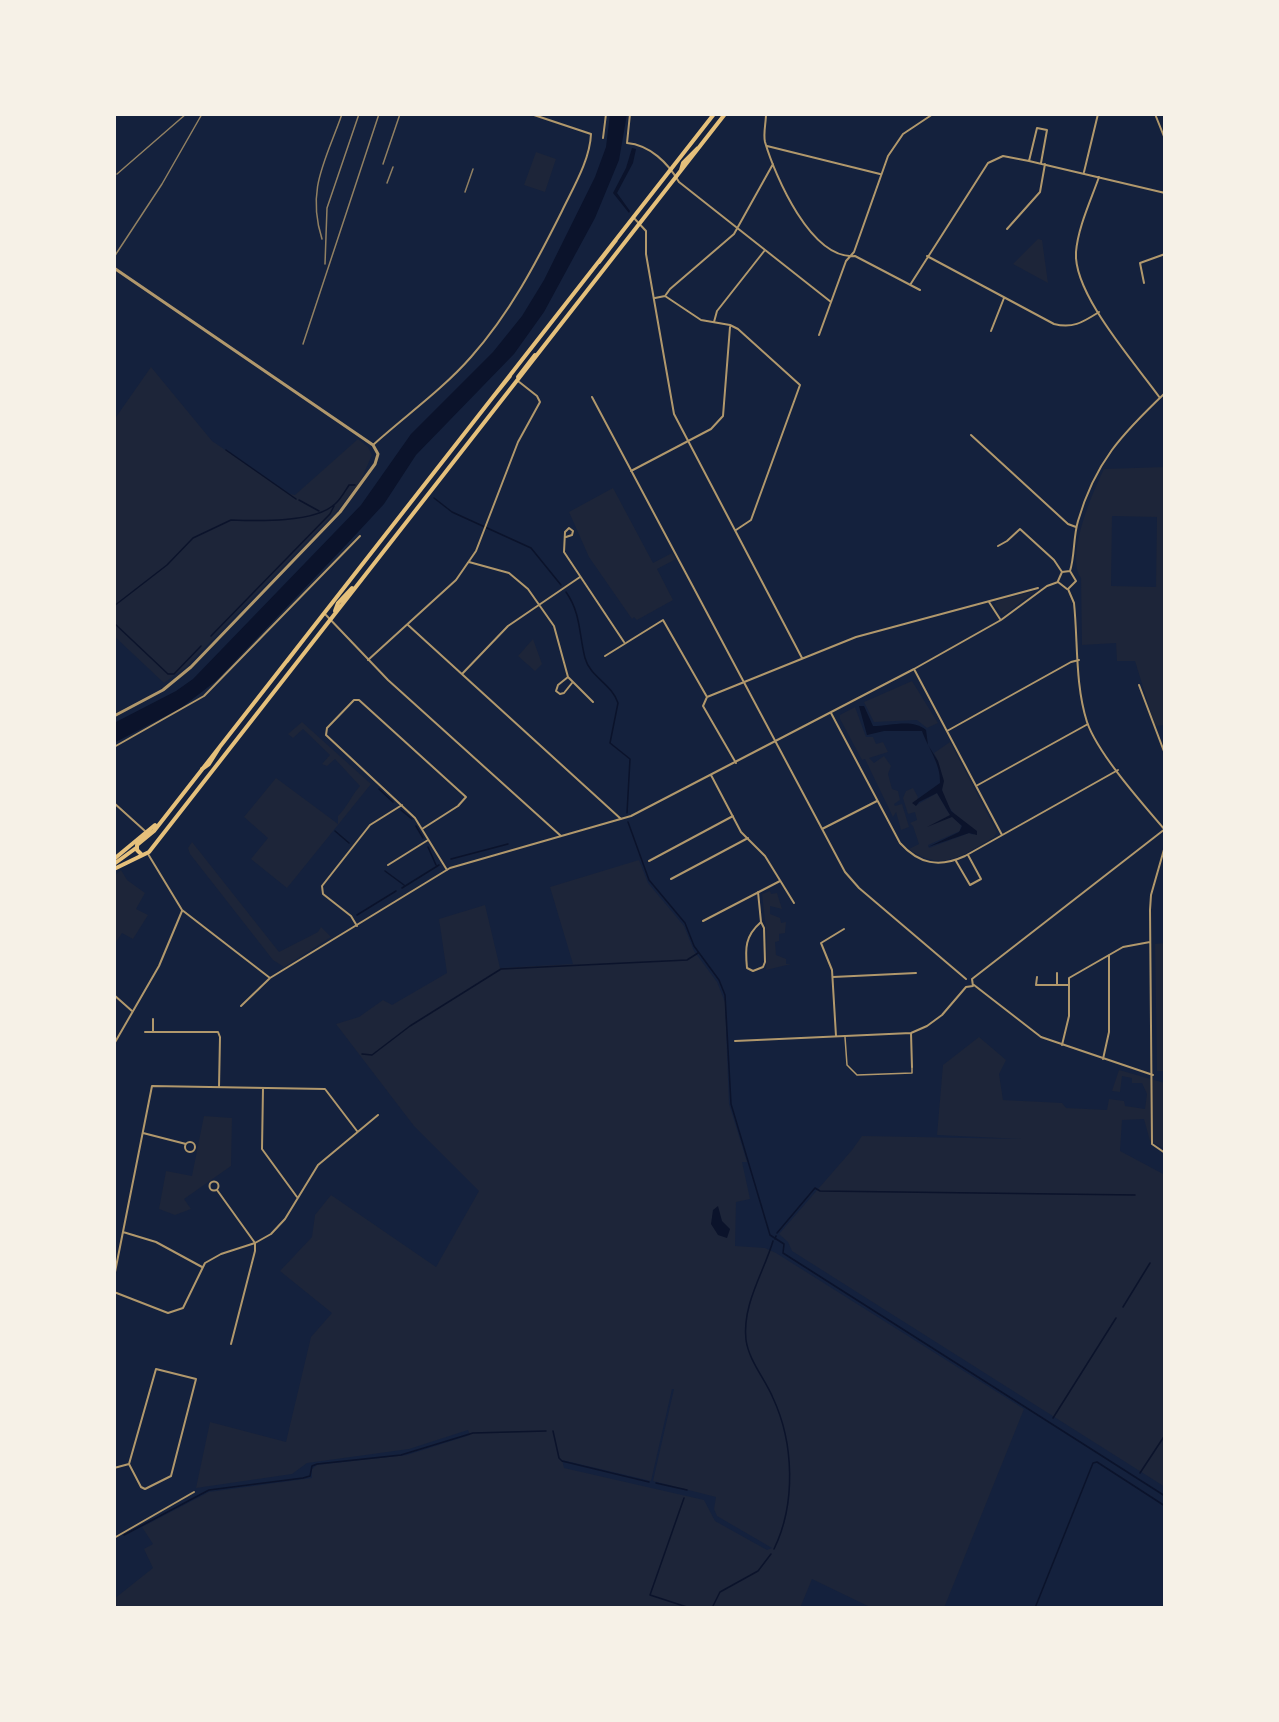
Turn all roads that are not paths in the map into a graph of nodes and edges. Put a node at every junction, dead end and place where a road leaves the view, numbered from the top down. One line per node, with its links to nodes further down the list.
1 (531, 114): 49 (street)
2 (606, 114): 10 (street)
3 (630, 114): 16 (street)
4 (714, 114): 16 (main road)
5 (725, 114): 19 (main road)
6 (766, 114): 12 (street)
7 (933, 114): 18 (street)
8 (1098, 114): 17 (street)
9 (1155, 114): 11 (street)
10 (603, 138)
11 (1165, 139)
12 (767, 146): 15 (street); 18 (street)
13 (1029, 161): 14 (street); 14 (street); 28 (street)
14 (1043, 163): 17 (street); 25 (street)
15 (774, 164): 24 (street); 29 (street)
16 (671, 169): 19 (street); 22 (main road)
17 (1084, 172): 20 (street)
18 (880, 174): 29 (street)
19 (676, 177): 23 (main road); 24 (street)
20 (1099, 177): 21 (street); 38 (street)
21 (1165, 193)
22 (633, 217): 23 (street); 65 (main road)
23 (640, 223): 35 (street); 43 (main road)
24 (738, 229): 26 (street); 34 (street)
25 (1007, 229)
26 (765, 250): 37 (street); 39 (street)
27 (1165, 254): 31 (street)
28 (927, 256): 32 (street); 36 (street)
29 (850, 257): 32 (street); 37 (street)
30 (114, 268): 49 (street)
31 (1144, 283)
32 (910, 285): 33 (street)
33 (920, 290)
34 (665, 297): 35 (street); 39 (street)
35 (655, 298): 48 (street)
36 (1005, 298): 38 (street); 41 (street)
37 (831, 302): 42 (street)
38 (1099, 312): 46 (street)
39 (714, 322): 40 (street)
40 (730, 325): 48 (street); 52 (street)
41 (991, 331)
42 (819, 335)
43 (517, 380): 56 (street); 66 (main road)
44 (1165, 393): 46 (street)
45 (592, 397): 50 (street)
46 (1160, 398): 51 (street)
47 (971, 435): 51 (street)
48 (688, 441): 50 (street); 52 (street)
49 (373, 446): 83 (street)
50 (631, 471): 78 (street)
51 (1076, 527): 58 (street)
52 (736, 530): 71 (street)
53 (360, 536): 87 (street)
54 (566, 537): 59 (street)
55 (998, 546): 57 (street)
56 (469, 562): 64 (street); 68 (street)
57 (1062, 572): 58 (street); 60 (street)
58 (1070, 572): 62 (street)
59 (580, 577): 64 (street); 69 (street)
60 (1058, 582): 62 (street); 67 (street)
61 (1038, 588): 63 (street)
62 (1068, 589): 73 (street)
63 (989, 602): 67 (street); 71 (street)
64 (539, 604): 75 (street); 76 (street)
65 (324, 612): 66 (street); 97 (main road)
66 (330, 618): 72 (street); 110 (main road)
67 (1001, 620): 74 (street)
68 (408, 625): 72 (street); 75 (street)
69 (624, 642): 70 (street); 80 (street)
70 (604, 656)
71 (802, 657): 78 (street)
72 (369, 660): 104 (street)
73 (1079, 660): 84 (street); 85 (street)
74 (914, 669): 82 (street); 85 (street)
75 (462, 674): 98 (street)
76 (568, 677): 77 (street); 77 (street)
77 (572, 682): 81 (street)
78 (744, 682): 80 (street); 86 (street)
79 (1138, 685): 88 (street)
80 (707, 697): 89 (street)
81 (592, 702)
82 (831, 712): 86 (street); 93 (street)
83 (114, 716)
84 (1088, 724): 90 (street); 92 (street)
85 (947, 730): 92 (street)
86 (775, 741): 89 (street); 101 (street)
87 (114, 747)
88 (1165, 754)
89 (736, 763): 91 (street)
90 (1118, 770): 100 (street); 103 (street)
91 (711, 775): 96 (street); 98 (street)
92 (976, 786): 103 (street)
93 (878, 801): 101 (street); 115 (street)
94 (114, 803): 102 (street)
95 (402, 805): 99 (street); 99 (street); 127 (street)
96 (733, 816): 105 (street); 116 (street)
97 (162, 819): 107 (main road); 114 (main road)
98 (621, 819): 104 (street)
99 (422, 829): 106 (street)
100 (1165, 829): 137 (street)
101 (822, 830): 136 (street)
102 (145, 831)
103 (1002, 835): 113 (street)
104 (561, 836): 119 (street)
105 (748, 838): 120 (street); 121 (street)
106 (428, 840): 117 (street); 119 (street)
107 (144, 841): 109 (main road); 110 (main road)
108 (1165, 846): 129 (street)
109 (136, 847): 112 (main road); 118 (main road)
110 (150, 847): 111 (main road)
111 (148, 853): 112 (main road); 124 (street)
112 (141, 854): 118 (main road)
113 (968, 855): 115 (street); 115 (street)
114 (114, 859)
115 (956, 860)
116 (649, 861)
117 (388, 865)
118 (114, 867)
119 (447, 870): 127 (street)
120 (671, 879)
121 (780, 881): 122 (street); 123 (street)
122 (758, 892): 125 (street); 126 (street)
123 (794, 903)
124 (182, 910): 135 (street); 144 (street)
125 (703, 921)
126 (761, 922): 126 (street)
127 (357, 926): 135 (street)
128 (844, 929): 133 (street)
129 (1150, 942): 130 (street); 156 (street)
130 (1109, 953): 140 (street); 154 (street)
131 (916, 973): 133 (street)
132 (1057, 973): 139 (street)
133 (833, 977): 149 (street)
134 (1037, 977): 139 (street)
135 (270, 978): 143 (street)
136 (966, 979): 137 (street); 141 (street)
137 (972, 979): 138 (street)
138 (974, 985): 141 (street); 153 (street)
139 (1057, 985): 140 (street)
140 (1069, 985): 153 (street)
141 (966, 987): 148 (street)
142 (114, 995): 144 (street)
143 (242, 1006)
144 (132, 1011): 152 (street)
145 (153, 1019): 147 (street)
146 (145, 1032): 147 (street)
147 (153, 1032): 157 (street)
148 (910, 1033): 150 (street); 155 (street)
149 (836, 1037): 150 (street); 151 (street)
150 (845, 1037): 155 (lane)
151 (735, 1041)
152 (114, 1044)
153 (1062, 1045): 154 (street)
154 (1103, 1059): 156 (street)
155 (912, 1066)
156 (1153, 1076): 163 (street)
157 (219, 1087): 158 (street); 161 (street)
158 (263, 1088): 160 (street); 165 (street)
159 (378, 1115): 160 (street)
160 (357, 1131): 165 (street)
161 (143, 1133): 162 (street); 166 (street)
162 (186, 1144)
163 (1165, 1153)
164 (217, 1190): 167 (street)
165 (298, 1197): 167 (street)
166 (123, 1232): 168 (street); 169 (street)
167 (255, 1243): 168 (street); 171 (street)
168 (202, 1267): 170 (street)
169 (114, 1277)
170 (114, 1292)
171 (231, 1344)
172 (129, 1464): 172 (street); 173 (street)
173 (114, 1468)
174 (194, 1492): 175 (street)
175 (114, 1538)

